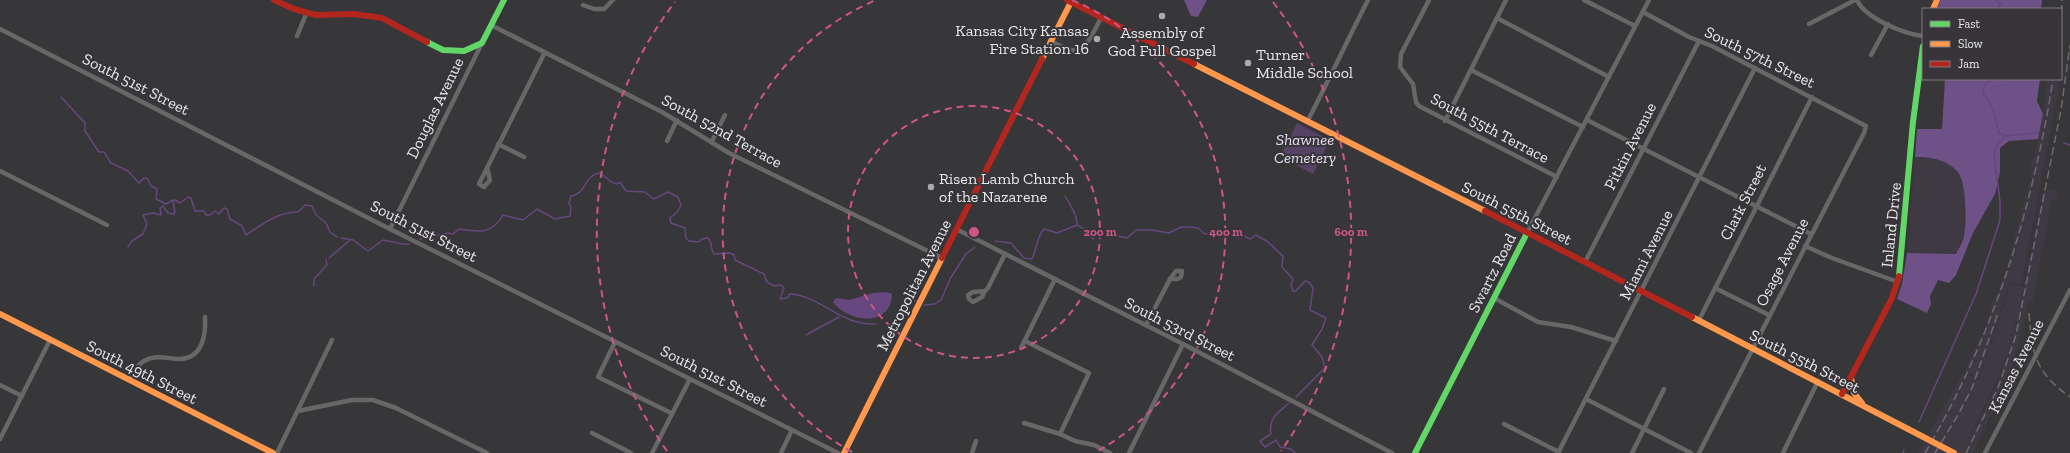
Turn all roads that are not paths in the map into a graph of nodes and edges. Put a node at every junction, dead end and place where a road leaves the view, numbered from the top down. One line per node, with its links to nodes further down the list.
1 (274, 0): 12 (main road)
2 (504, 0): 18 (main road, Douglas Avenue)
3 (613, 0): 11 (street)
4 (1368, 0): 37 (street)
5 (1429, 0): 36 (street, South 55th Terrace)
6 (1506, 0): 15 (street)
7 (1584, 0): 19 (street)
8 (1649, 0): 13 (street, Swartz Road)
9 (1856, 0): 16 (street); 17 (street)
10 (1070, 1): 14 (main road, South 55th Street); 23 (main road, Metropolitan Avenue)
11 (583, 5)
12 (307, 12): 21 (street); 25 (main road)
13 (1643, 12): 19 (street, Swartz Road); 24 (street, South 57th Street)
14 (1101, 18): 23 (street); 37 (main road, South 55th Street)
15 (1497, 18): 30 (street); 31 (street)
16 (1809, 24)
17 (1888, 24): 22 (street); 28 (street)
18 (491, 25): 25 (main road, Douglas Avenue); 26 (street, South 52nd Terrace)
19 (1635, 26): 31 (street, Swartz Road)
20 (0, 29): 51 (street, South 51st Street)
21 (298, 36)
22 (1922, 36)
23 (1050, 41): 52 (main road, Metropolitan Avenue)
24 (1699, 41): 29 (street, South 57th Street); 43 (street, Pitkin Avenue)
25 (482, 43): 51 (street, Douglas Avenue)
26 (545, 52): 34 (street, South 52nd Terrace); 42 (street)
27 (1922, 54): 61 (main road, Inland Drive)
28 (1872, 55)
29 (1755, 68): 32 (street, South 57th Street); 48 (street, Miami Avenue)
30 (1471, 70): 36 (street); 39 (street)
31 (1609, 77): 35 (street, Swartz Road)
32 (1812, 97): 38 (street, South 57th Street); 49 (street, Clark Street)
33 (725, 115): 41 (street)
34 (677, 120): 40 (street); 41 (street, South 52nd Terrace)
35 (1587, 120): 39 (street, Swartz Road); 43 (street)
36 (1445, 121): 47 (street, South 55th Terrace)
37 (1307, 122): 53 (main road, South 55th Street)
38 (1866, 126): 54 (street, Osage Avenue)
39 (1583, 127): 47 (street, Swartz Road)
40 (667, 141)
41 (712, 141): 57 (street, South 52nd Terrace)
42 (498, 144): 44 (street); 45 (street)
43 (1643, 149): 48 (street); 58 (street, Pitkin Avenue)
44 (524, 157)
45 (487, 168)
46 (0, 171): 50 (street)
47 (1557, 177): 53 (street, Swartz Road)
48 (1699, 177): 49 (street); 65 (street, Miami Avenue)
49 (1756, 206): 54 (street); 62 (street, Clark Street)
50 (107, 225)
51 (390, 229): 76 (street, South 51st Street)
52 (956, 229): 56 (street, South 53rd Street); 57 (main road, Metropolitan Avenue)
53 (1526, 233): 58 (main road, South 55th Street); 66 (main road, Swartz Road)
54 (1811, 234): 55 (street, Osage Avenue)
55 (1805, 246): 61 (street); 68 (street, Osage Avenue)
56 (1004, 254): 59 (street, South 53rd Street); 64 (street)
57 (942, 258): 108 (main road, Metropolitan Avenue)
58 (1585, 262): 65 (main road, South 55th Street)
59 (1055, 279): 71 (street, South 53rd Street); 74 (street)
60 (1170, 279): 71 (street)
61 (1898, 282): 80 (main road, Inland Drive)
62 (1715, 288): 68 (street); 70 (street, Clark Street)
63 (2070, 290): 119 (street, Kansas Avenue)
64 (985, 291)
65 (1642, 291): 70 (main road, South 55th Street); 75 (street, Miami Avenue)
66 (1494, 298): 75 (street); 113 (main road, Swartz Road)
67 (0, 314): 72 (main road, South 49th Street)
68 (1769, 315): 79 (street, Osage Avenue)
69 (205, 317): 82 (street)
70 (1699, 320): 79 (main road, South 55th Street)
71 (1146, 326): 77 (street, South 53rd Street)
72 (50, 340): 82 (main road, South 49th Street); 87 (street)
73 (332, 340): 90 (street)
74 (1024, 341): 78 (street); 97 (street)
75 (1616, 341): 88 (street, Miami Avenue)
76 (615, 342): 81 (street, South 51st Street); 91 (street)
77 (1184, 344): 111 (street); 112 (street, South 53rd Street)
78 (1021, 348)
79 (1753, 350): 83 (main road, South 55th Street); 116 (street, Osage Avenue)
80 (1850, 378): 86 (main road, Inland Drive); 89 (main road)
81 (690, 379): 91 (street); 95 (street, South 51st Street)
82 (129, 380): 101 (main road, South 49th Street)
83 (1818, 381): 86 (main road, South 55th Street); 117 (street)
84 (0, 385): 87 (street)
85 (1664, 389): 94 (street)
86 (1842, 394): 89 (main road, South 55th Street)
87 (22, 396): 98 (street)
88 (1586, 399): 94 (street); 100 (street, Miami Avenue)
89 (1864, 406): 118 (main road, South 55th Street, bridge)
90 (298, 411): 102 (street); 103 (street)
91 (671, 413): 105 (street)
92 (1024, 422): 97 (street)
93 (1504, 424): 100 (street)
94 (1644, 429): 114 (street); 115 (street)
95 (792, 430): 106 (street); 107 (street, South 51st Street)
96 (592, 434): 104 (street)
97 (1060, 434): 110 (street)
98 (0, 439)
99 (976, 441): 109 (street)
100 (1559, 452)
101 (273, 453)
102 (277, 453)
103 (487, 453)
104 (631, 453)
105 (652, 453)
106 (781, 453)
107 (838, 453)
108 (844, 453)
109 (972, 453)
110 (1110, 453)
111 (1129, 453)
112 (1392, 453)
113 (1415, 453)
114 (1632, 453)
115 (1691, 453)
116 (1700, 453)
117 (1783, 453)
118 (1954, 453)
119 (1985, 453)

